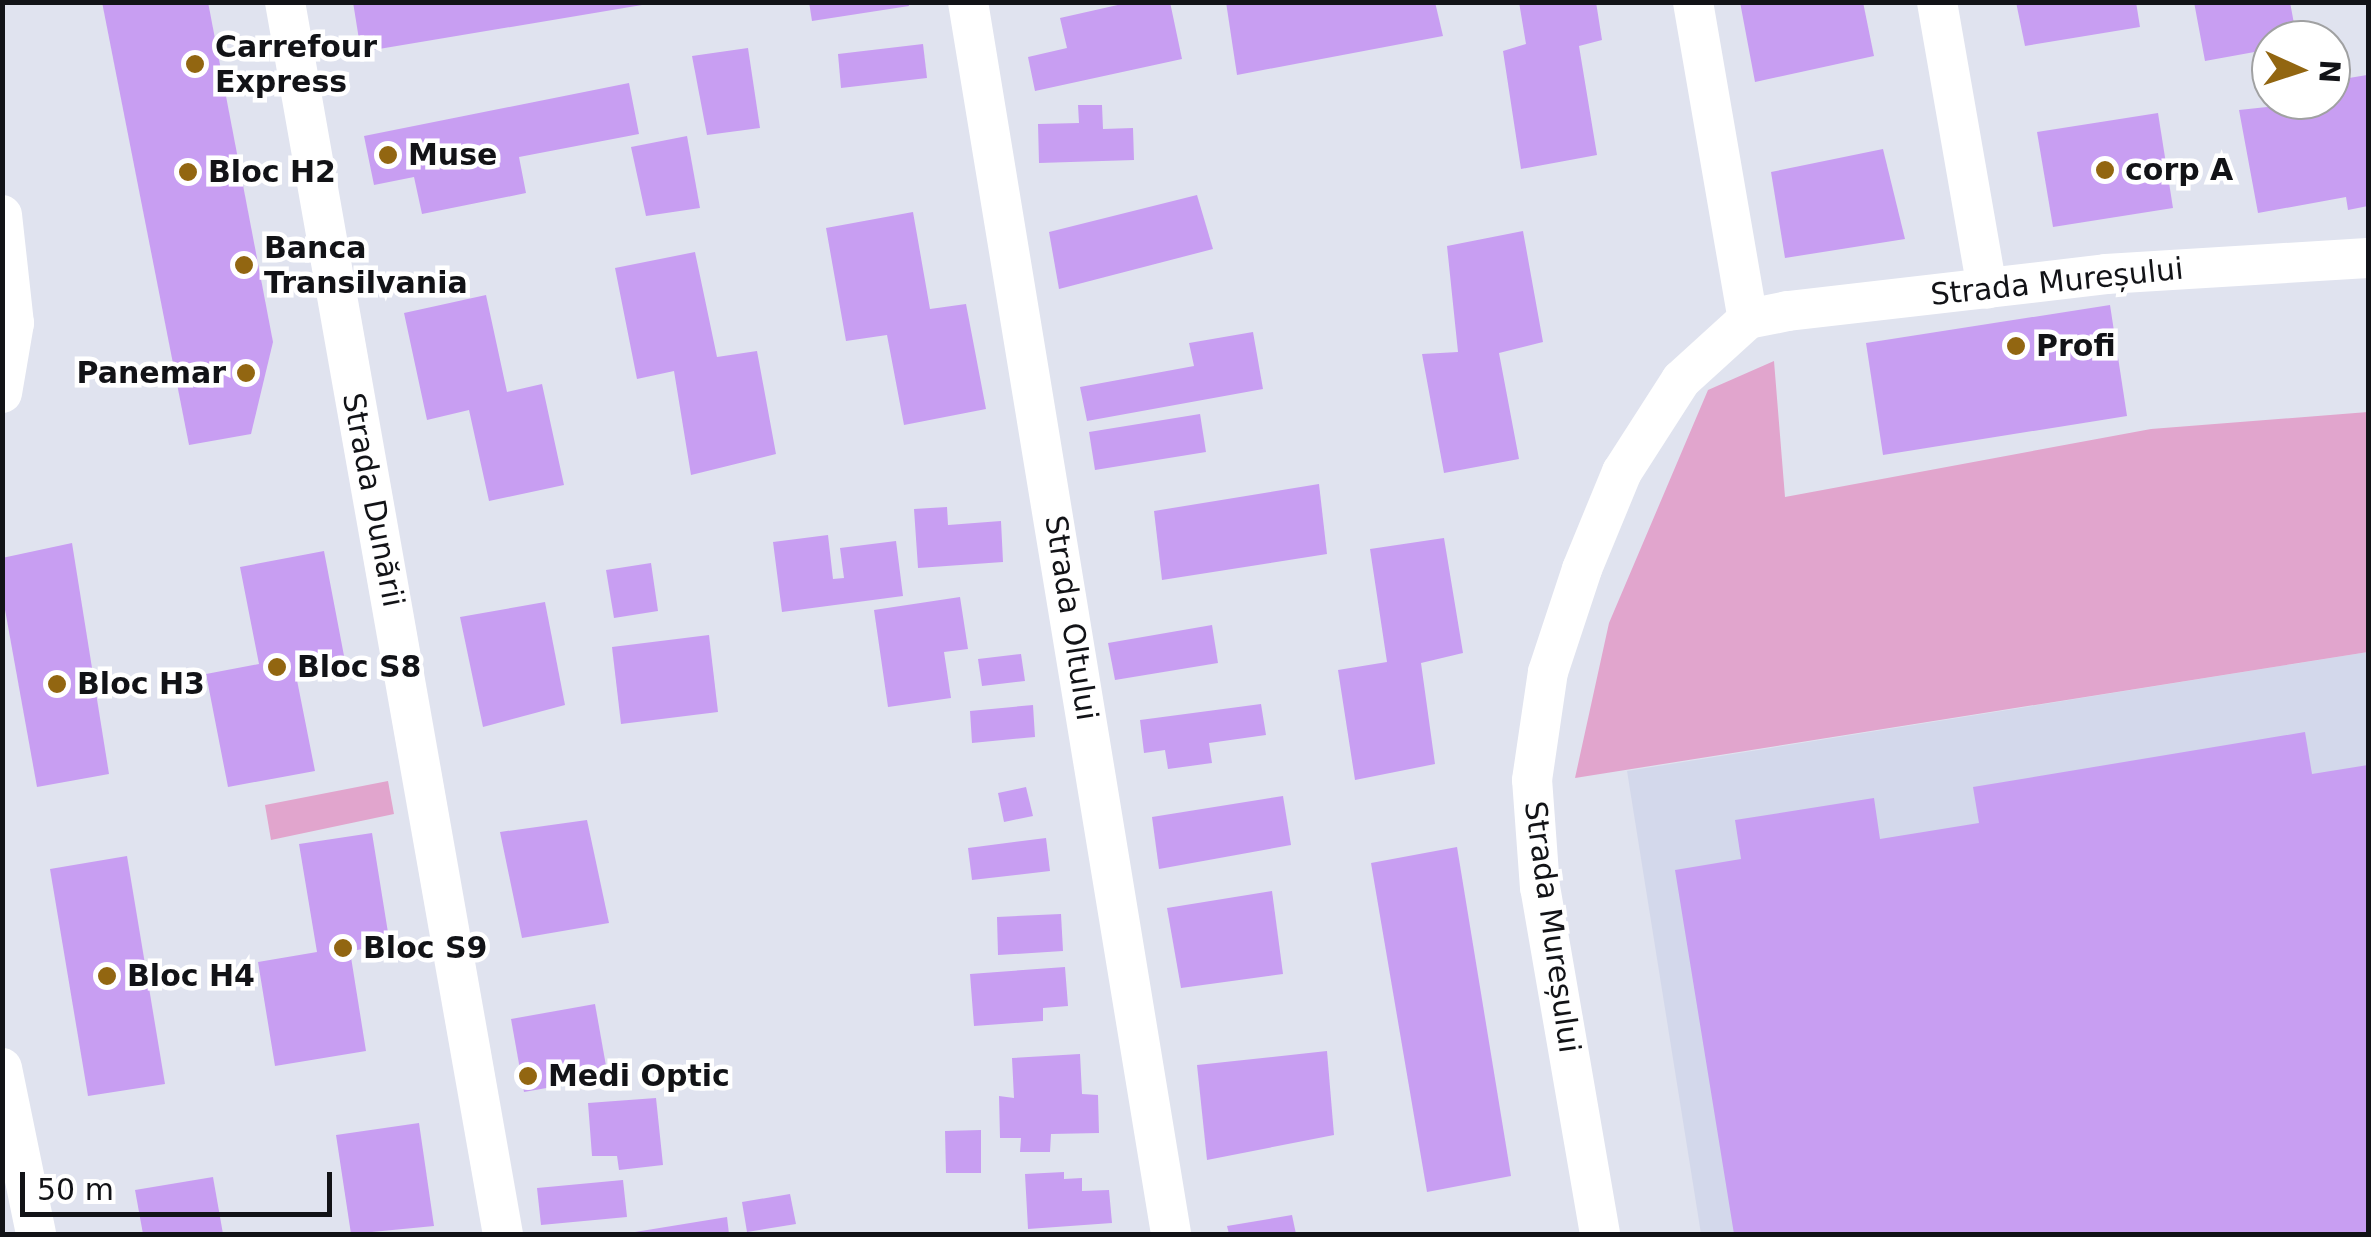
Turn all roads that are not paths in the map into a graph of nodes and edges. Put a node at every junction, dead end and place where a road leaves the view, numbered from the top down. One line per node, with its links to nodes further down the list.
1 (285, 2): 12 (street, Strada Dunării)
2 (968, 2): 13 (street, Strada Oltului)
3 (1693, 2): 8 (street)
4 (1937, 2): 7 (street)
5 (2, 215): 9 (street)
6 (2368, 258): 7 (street, Strada Mureșului)
7 (1987, 289): 8 (street, Strada Mureșului)
8 (1748, 318): 14 (street, Strada Mureșului)
9 (2, 393)
10 (2, 1068): 11 (street)
11 (36, 1234)
12 (504, 1234)
13 (1171, 1234)
14 (1600, 1234)

